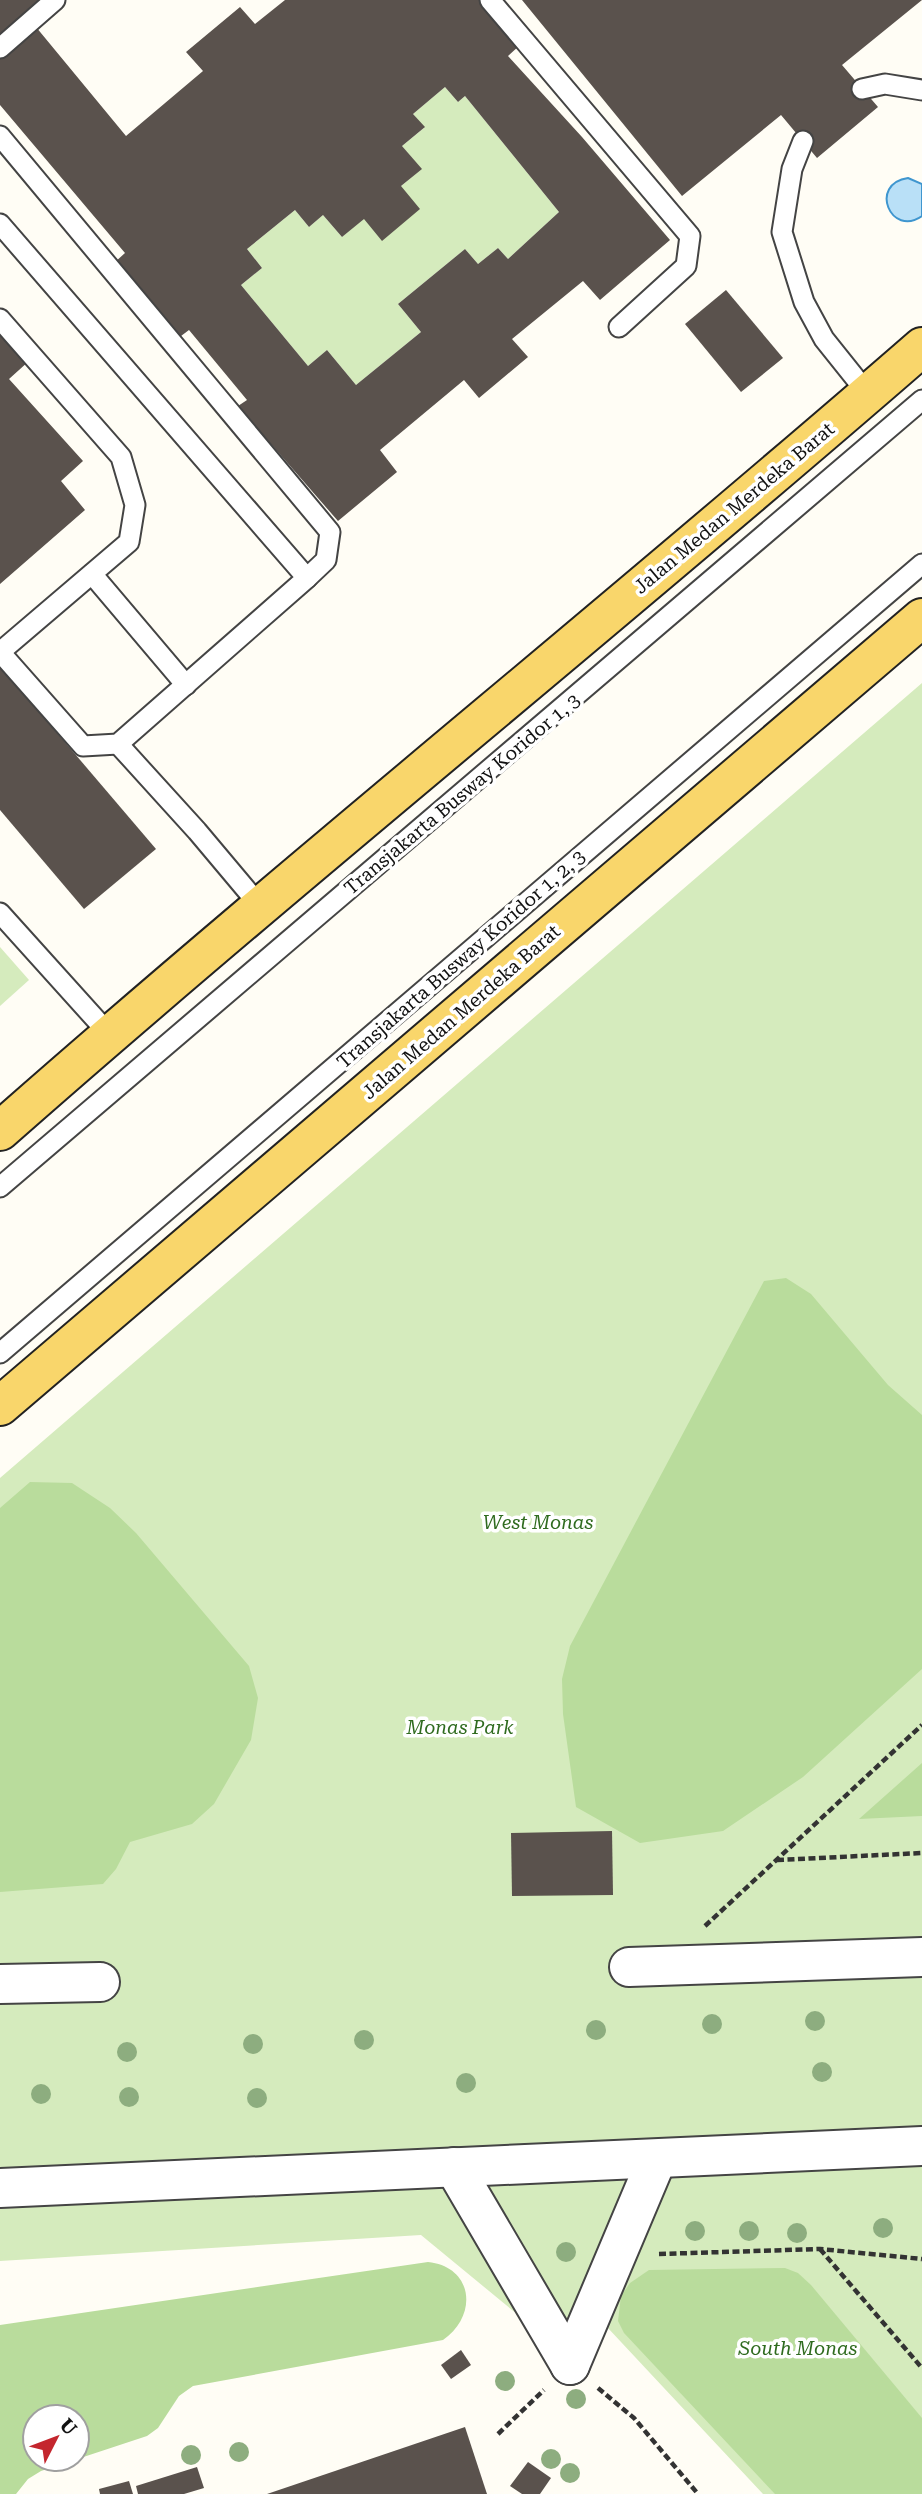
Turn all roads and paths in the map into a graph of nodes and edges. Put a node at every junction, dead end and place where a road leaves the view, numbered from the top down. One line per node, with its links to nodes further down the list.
1 (55, 0): 3 (lane)
2 (490, 0): 10 (lane)
3 (0, 48)
4 (862, 89): 5 (lane)
5 (922, 90)
6 (0, 136): 16 (lane)
7 (803, 141): 12 (lane)
8 (0, 224): 16 (lane)
9 (0, 319): 15 (lane)
10 (618, 327)
11 (922, 346): 12 (main road, Jalan Medan Merdeka Barat)
12 (868, 394): 21 (main road, Jalan Medan Merdeka Barat)
13 (922, 400): 25 (lane, Transjakarta Busway Koridor 1, 3)
14 (922, 564): 26 (lane, Transjakarta Busway Koridor 1, 2, 3)
15 (92, 574): 18 (lane); 19 (lane)
16 (307, 578): 19 (lane)
17 (922, 618): 27 (main road, Jalan Medan Merdeka Barat)
18 (0, 652): 20 (lane)
19 (186, 685): 20 (lane)
20 (118, 744): 21 (lane)
21 (260, 906): 23 (main road, Jalan Medan Merdeka Barat)
22 (0, 913): 23 (lane)
23 (109, 1034): 24 (main road, Jalan Medan Merdeka Barat)
24 (0, 1131)
25 (0, 1187)
26 (0, 1353)
27 (0, 1406)
28 (922, 1725): 30 (path)
29 (922, 1853): 30 (path)
30 (776, 1860): 32 (path)
31 (922, 1957): 32 (street)
32 (645, 1967)
33 (100, 1982): 34 (street)
34 (0, 1984)
35 (922, 2146): 36 (street)
36 (657, 2159): 37 (street); 40 (street)
37 (454, 2167): 38 (street); 42 (street)
38 (0, 2188)
39 (820, 2249): 40 (path); 41 (path); 43 (path)
40 (617, 2256): 42 (street)
41 (922, 2259)
42 (570, 2365): 44 (path); 45 (path)
43 (922, 2368)
44 (498, 2434)
45 (698, 2494)

